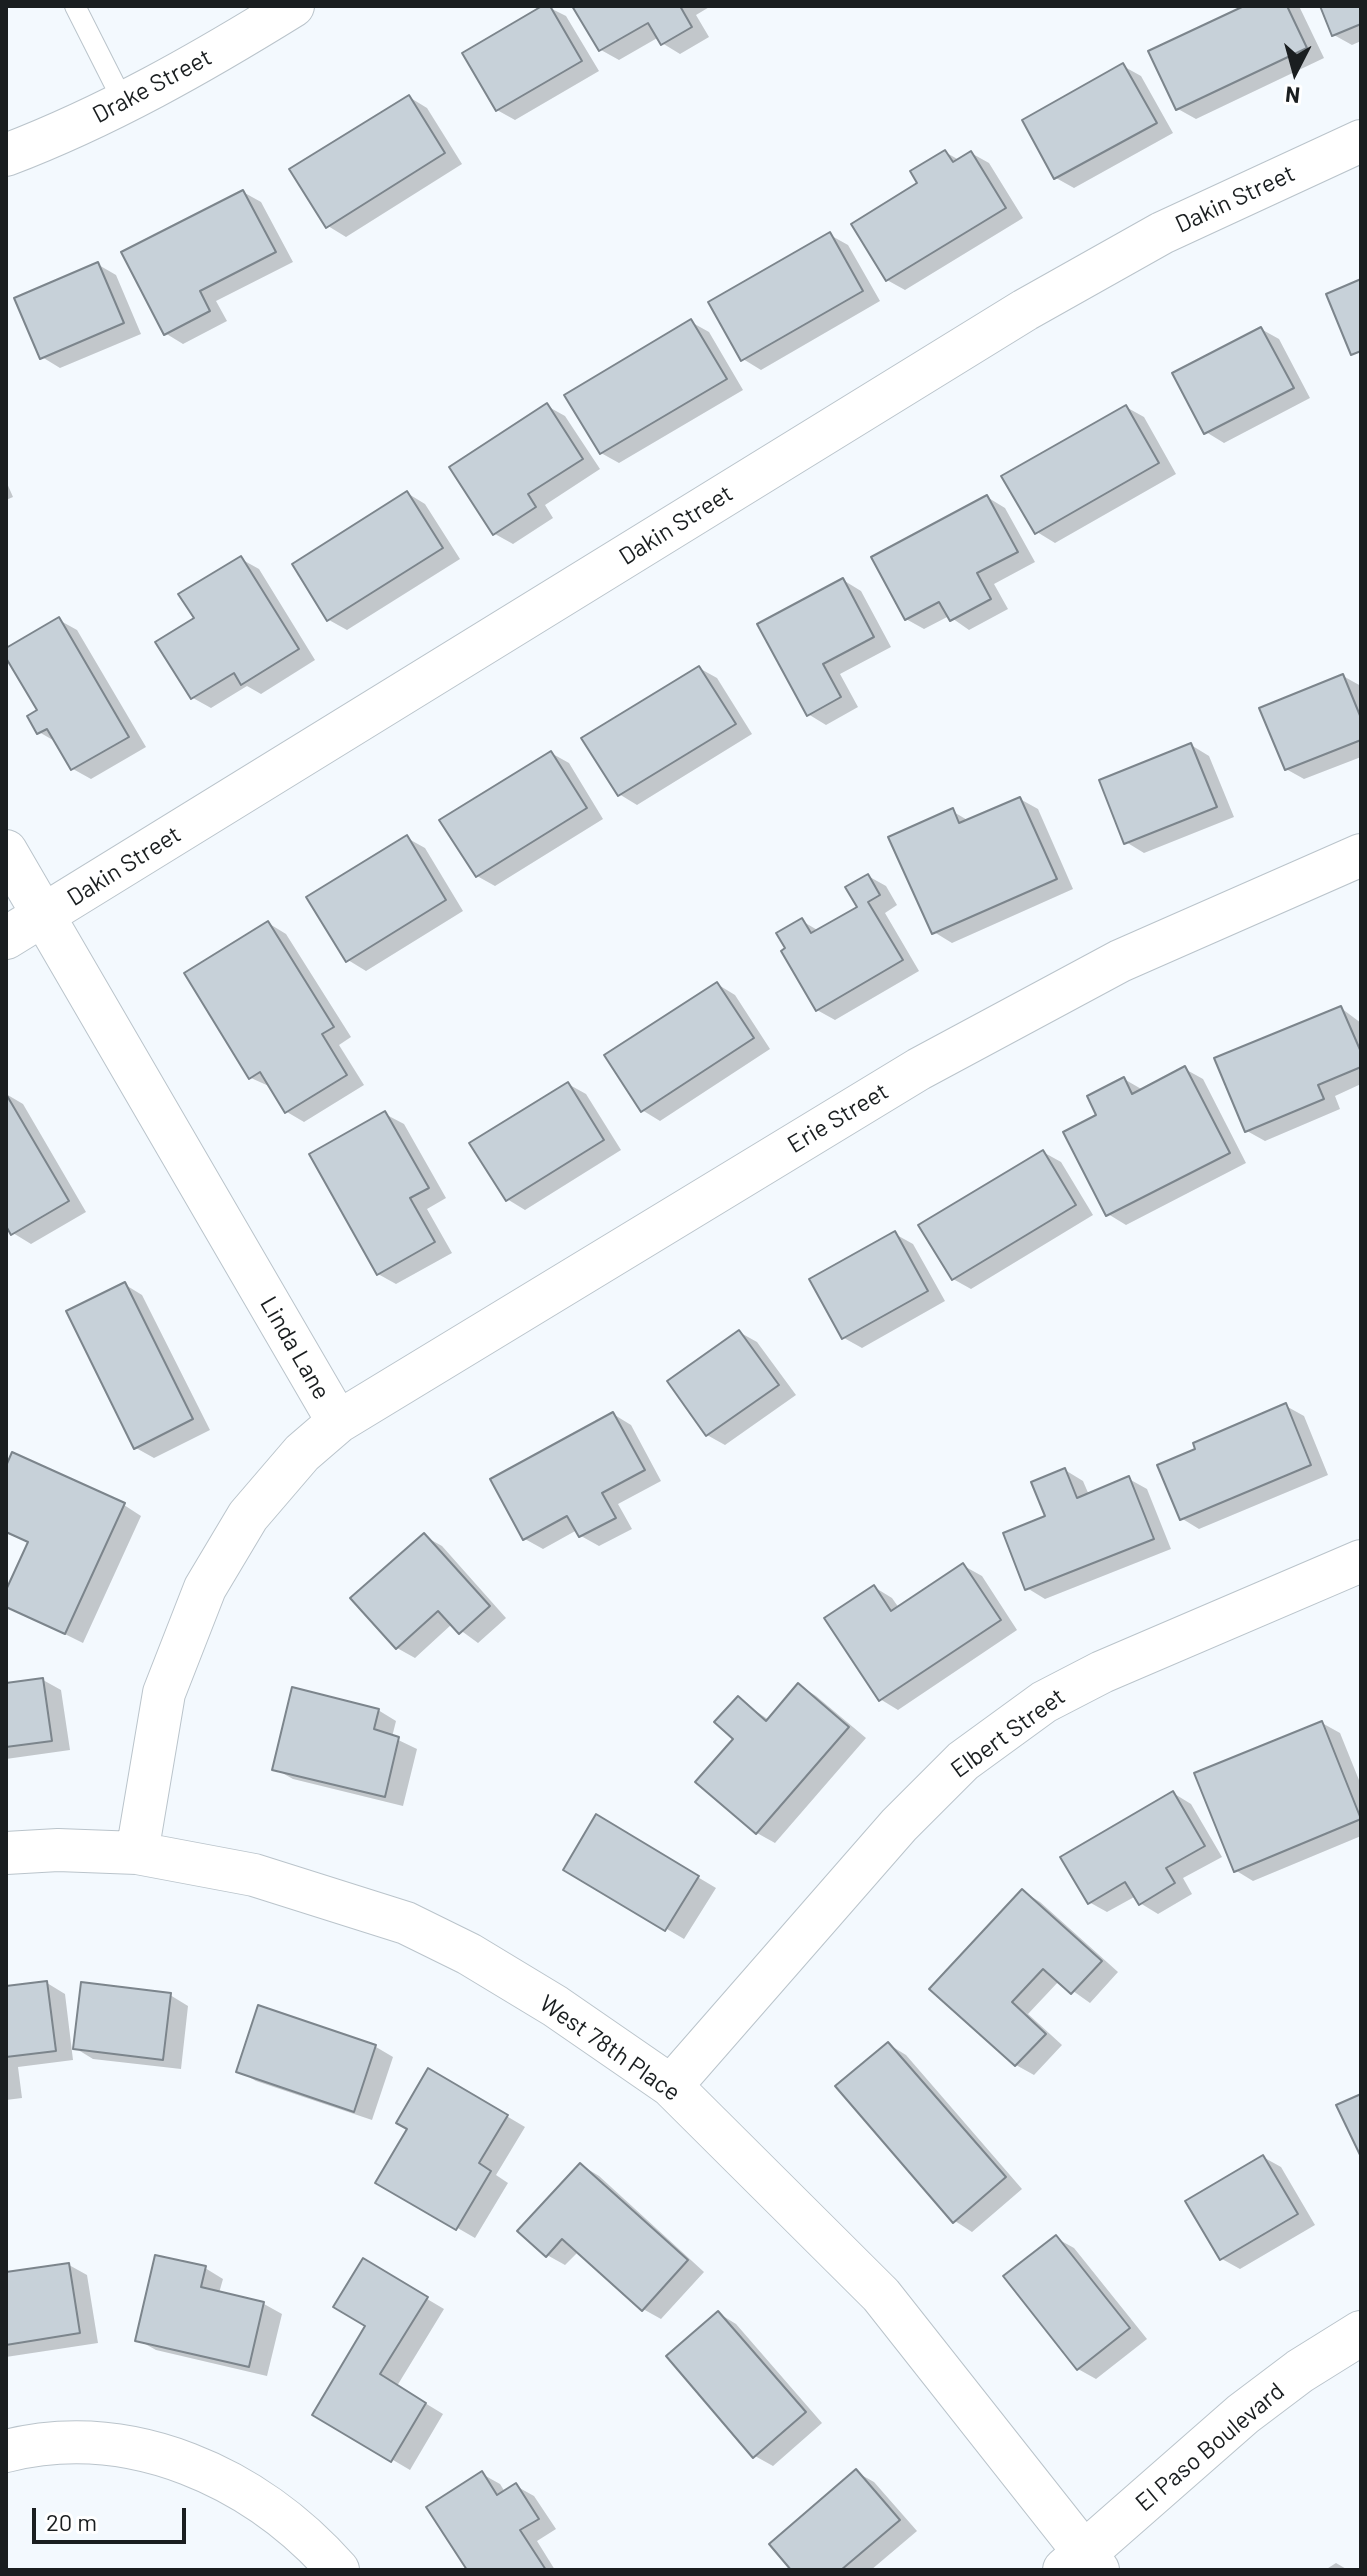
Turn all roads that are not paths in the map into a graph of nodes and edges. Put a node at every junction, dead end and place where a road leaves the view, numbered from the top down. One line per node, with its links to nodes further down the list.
1 (75, 6): 3 (lane)
2 (293, 6): 3 (street, Drake Street)
3 (124, 103): 5 (street, Drake Street)
4 (1361, 141): 8 (street, Dakin Street)
5 (6, 155)
6 (6, 851): 8 (street, Linda Lane)
7 (1361, 855): 10 (street, Erie Street)
8 (45, 915): 9 (street, Dakin Street); 10 (street, Linda Lane)
9 (6, 938)
10 (338, 1422): 13 (street, Linda Lane)
11 (1361, 1561): 14 (street, Elbert Street)
12 (6, 1853): 13 (street, West 78th Place)
13 (137, 1853): 14 (street, West 78th Place)
14 (671, 2086): 17 (street, West 78th Place)
15 (1361, 2333): 17 (street, El Paso Boulevard)
16 (6, 2451): 18 (street)
17 (1082, 2565)
18 (338, 2570)

